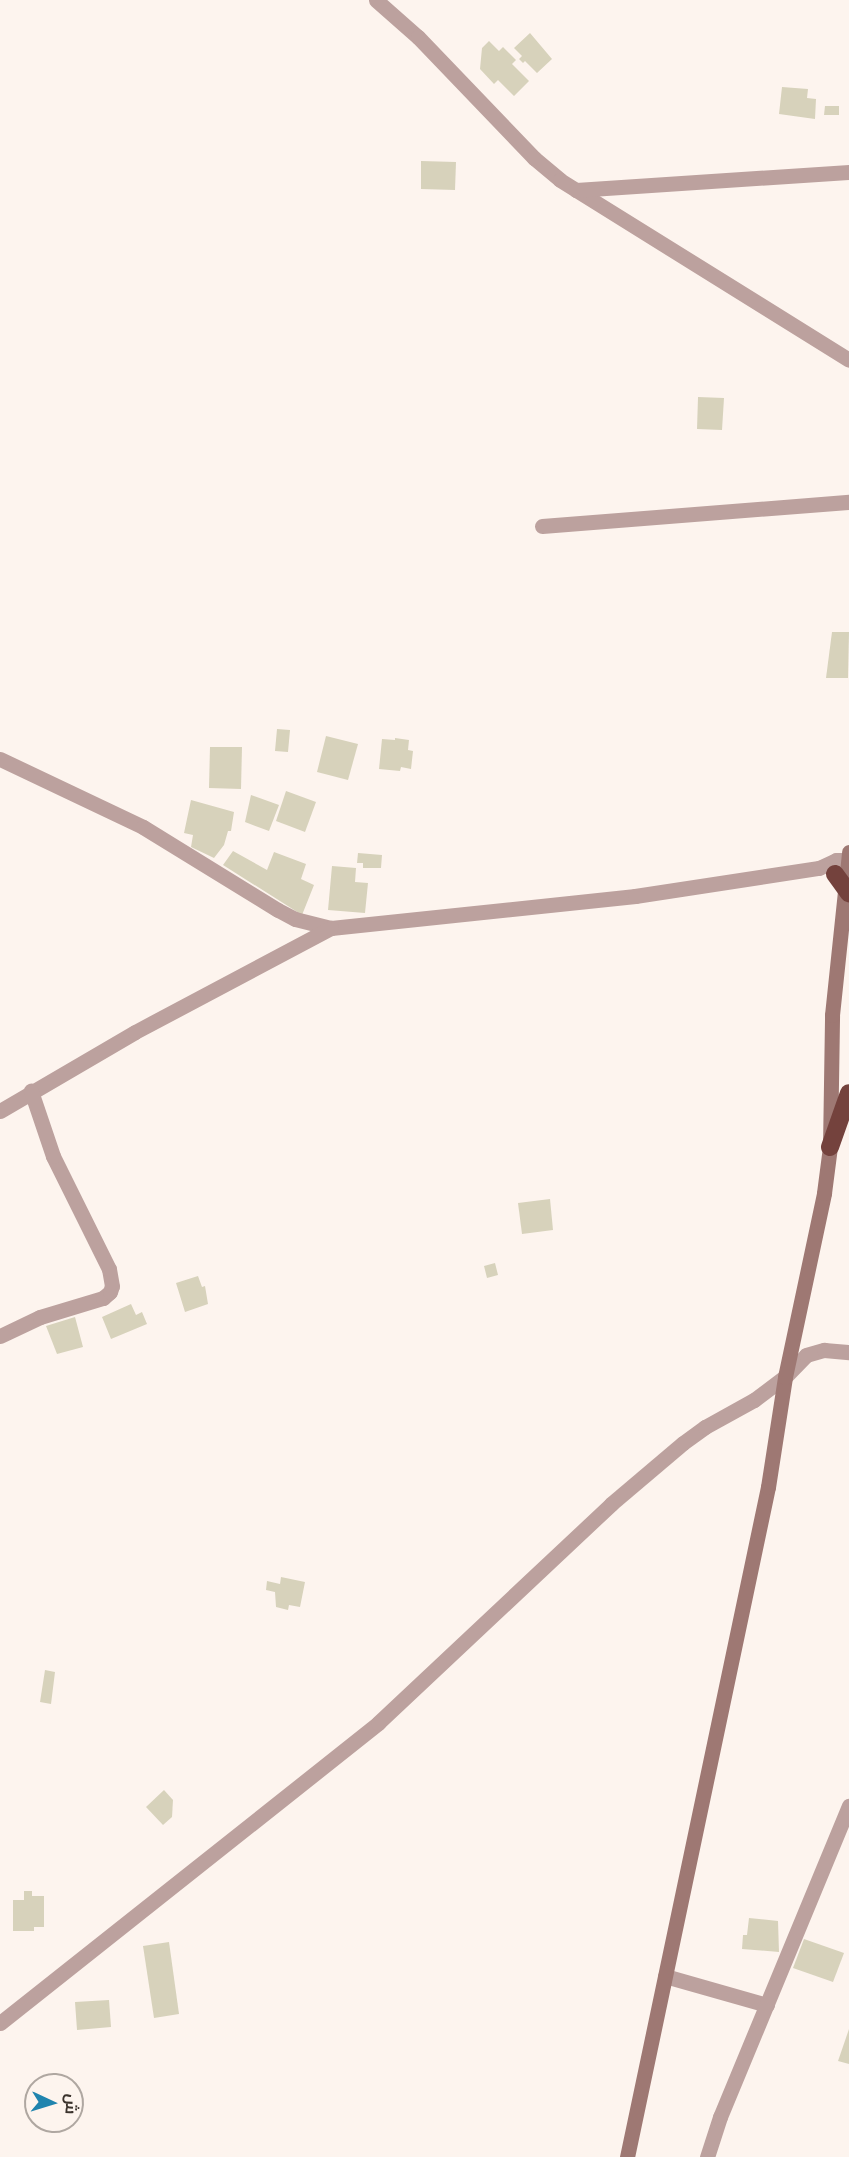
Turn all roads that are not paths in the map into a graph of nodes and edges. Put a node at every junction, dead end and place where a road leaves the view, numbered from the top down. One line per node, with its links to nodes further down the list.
1 (376, 0): 3 (street)
2 (849, 172): 3 (street)
3 (576, 190): 4 (street)
4 (849, 360)
5 (849, 502): 6 (street)
6 (542, 526)
7 (0, 759): 10 (street)
8 (849, 857): 9 (street); 9 (street)
9 (840, 879): 10 (street); 14 (street)
10 (331, 927): 11 (street)
11 (31, 1091): 13 (street); 15 (street)
12 (849, 1093): 14 (highway)
13 (0, 1111)
14 (830, 1147): 17 (street)
15 (0, 1336)
16 (849, 1352): 17 (street)
17 (785, 1377): 19 (street); 21 (street)
18 (849, 1806): 20 (street)
19 (665, 1976): 20 (street); 22 (street)
20 (767, 2005): 23 (street)
21 (0, 2023)
22 (627, 2157)
23 (707, 2157)

